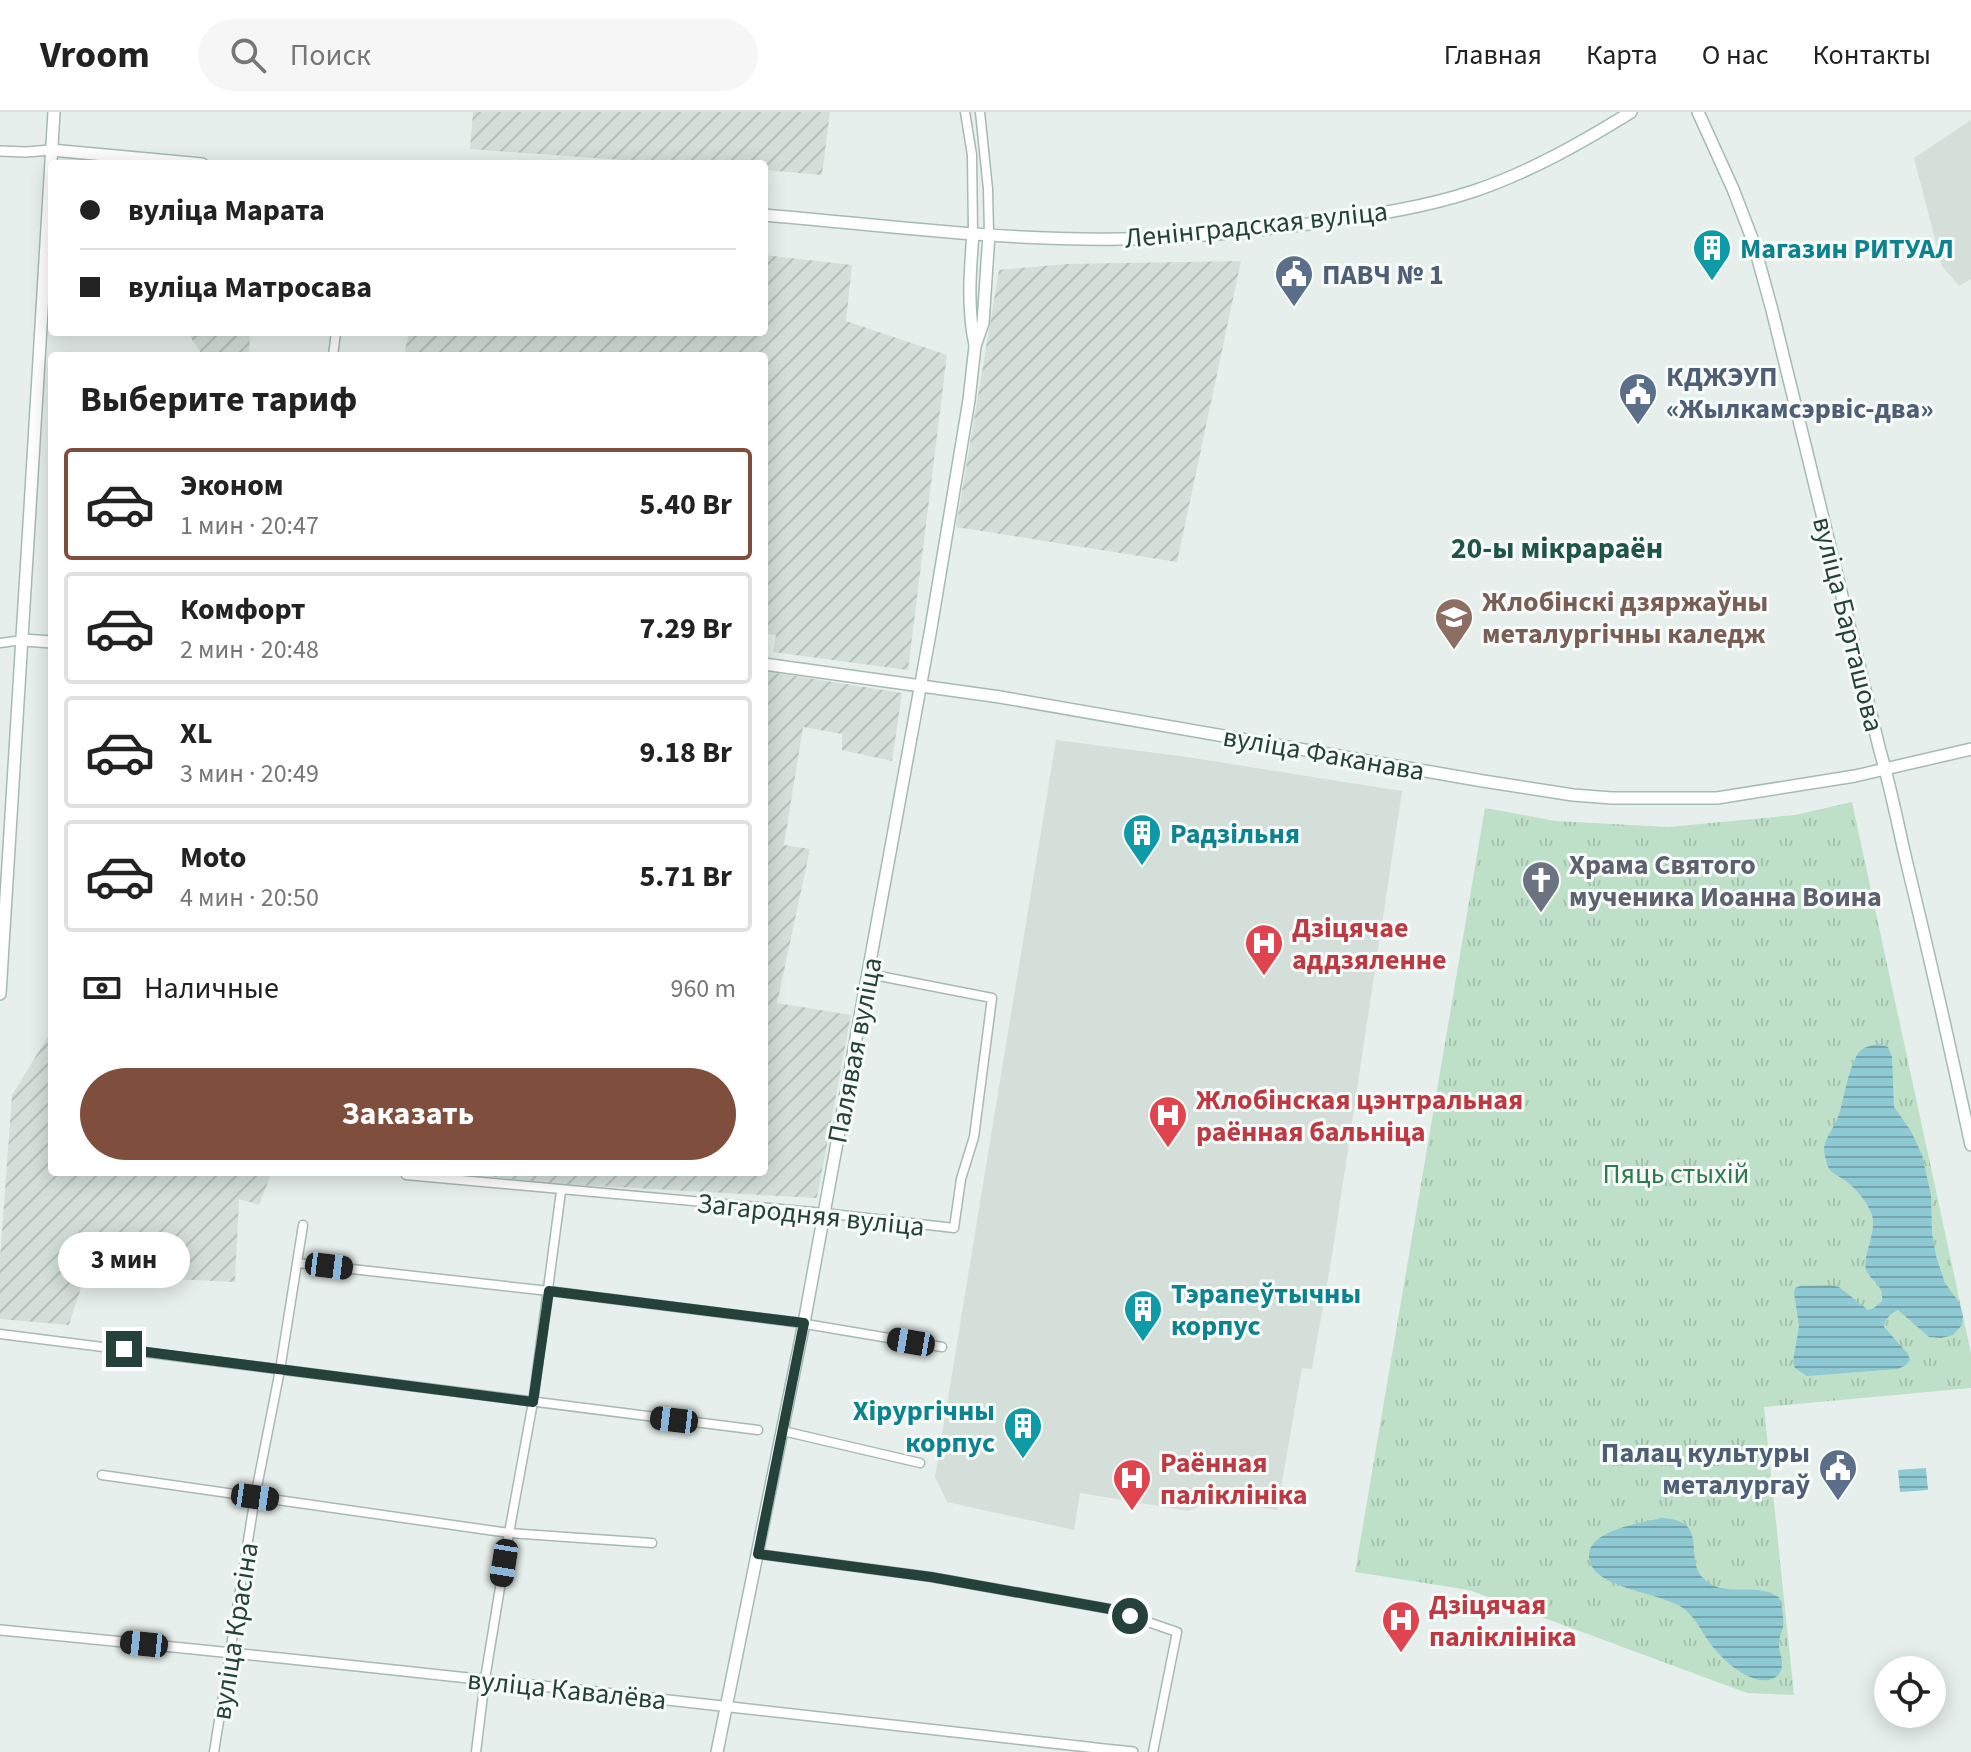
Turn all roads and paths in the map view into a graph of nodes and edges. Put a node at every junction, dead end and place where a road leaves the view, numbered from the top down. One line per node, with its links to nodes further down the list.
1 (54, 112): 6 (main road)
2 (965, 112): 12 (street)
3 (980, 112): 13 (street)
4 (1631, 112): 13 (main road, Ленінградская вуліца)
5 (1698, 112): 21 (main road, вуліца Барташова)
6 (51, 150): 7 (street); 8 (main road); 9 (main road)
7 (0, 151)
8 (50, 160)
9 (159, 160)
10 (48, 202): 15 (main road)
11 (768, 215): 12 (main road, Ленінградская вуліца)
12 (973, 233): 13 (main road, Ленінградская вуліца); 14 (main road, Палявая вуліца)
13 (989, 234): 14 (main road, Палявая вуліца)
14 (975, 346): 19 (main road, Палявая вуліца)
15 (23, 640): 16 (main road); 17 (street); 22 (main road)
16 (48, 642)
17 (0, 643)
18 (768, 665): 19 (main road, вуліца Факанава)
19 (920, 685): 21 (main road, вуліца Факанава); 23 (main road, Палявая вуліца)
20 (1971, 749): 21 (main road, вуліца Факанава)
21 (1885, 768): 25 (main road, вуліца Барташова)
22 (5, 856): 24 (main road)
23 (869, 974): 28 (main road, Палявая вуліца); 28 (street, Загародняя вуліца)
24 (0, 994)
25 (1971, 1145)
26 (416, 1176): 27 (street, Загародняя вуліца)
27 (561, 1191): 28 (street, Загародняя вуліца); 31 (street)
28 (824, 1213): 32 (main road, Палявая вуліца)
29 (303, 1225): 30 (street, вуліца Красіна)
30 (298, 1263): 31 (street); 35 (street, вуліца Красіна)
31 (549, 1291): 32 (street); 36 (street)
32 (804, 1323): 34 (street); 38 (main road, Палявая вуліца)
33 (0, 1334): 35 (street)
34 (942, 1347)
35 (280, 1370): 36 (street); 41 (street, вуліца Красіна)
36 (533, 1402): 37 (street); 42 (street)
37 (758, 1430)
38 (783, 1431): 39 (street); 44 (main road, Палявая вуліца)
39 (920, 1463)
40 (102, 1475): 41 (street)
41 (255, 1497): 42 (street); 46 (street, вуліца Красіна)
42 (509, 1533): 43 (street); 47 (street)
43 (652, 1543)
44 (758, 1554): 48 (main road, Палявая вуліца); 53 (street)
45 (0, 1630): 46 (street, вуліца Кавалёва)
46 (231, 1652): 47 (street, вуліца Кавалёва); 49 (street, вуліца Красіна)
47 (485, 1679): 48 (street, вуліца Кавалёва); 50 (street)
48 (726, 1706): 51 (main road, Палявая вуліца); 52 (street, вуліца Кавалёва)
49 (214, 1752)
50 (476, 1752)
51 (717, 1752)
52 (1133, 1752)
53 (1153, 1752)

